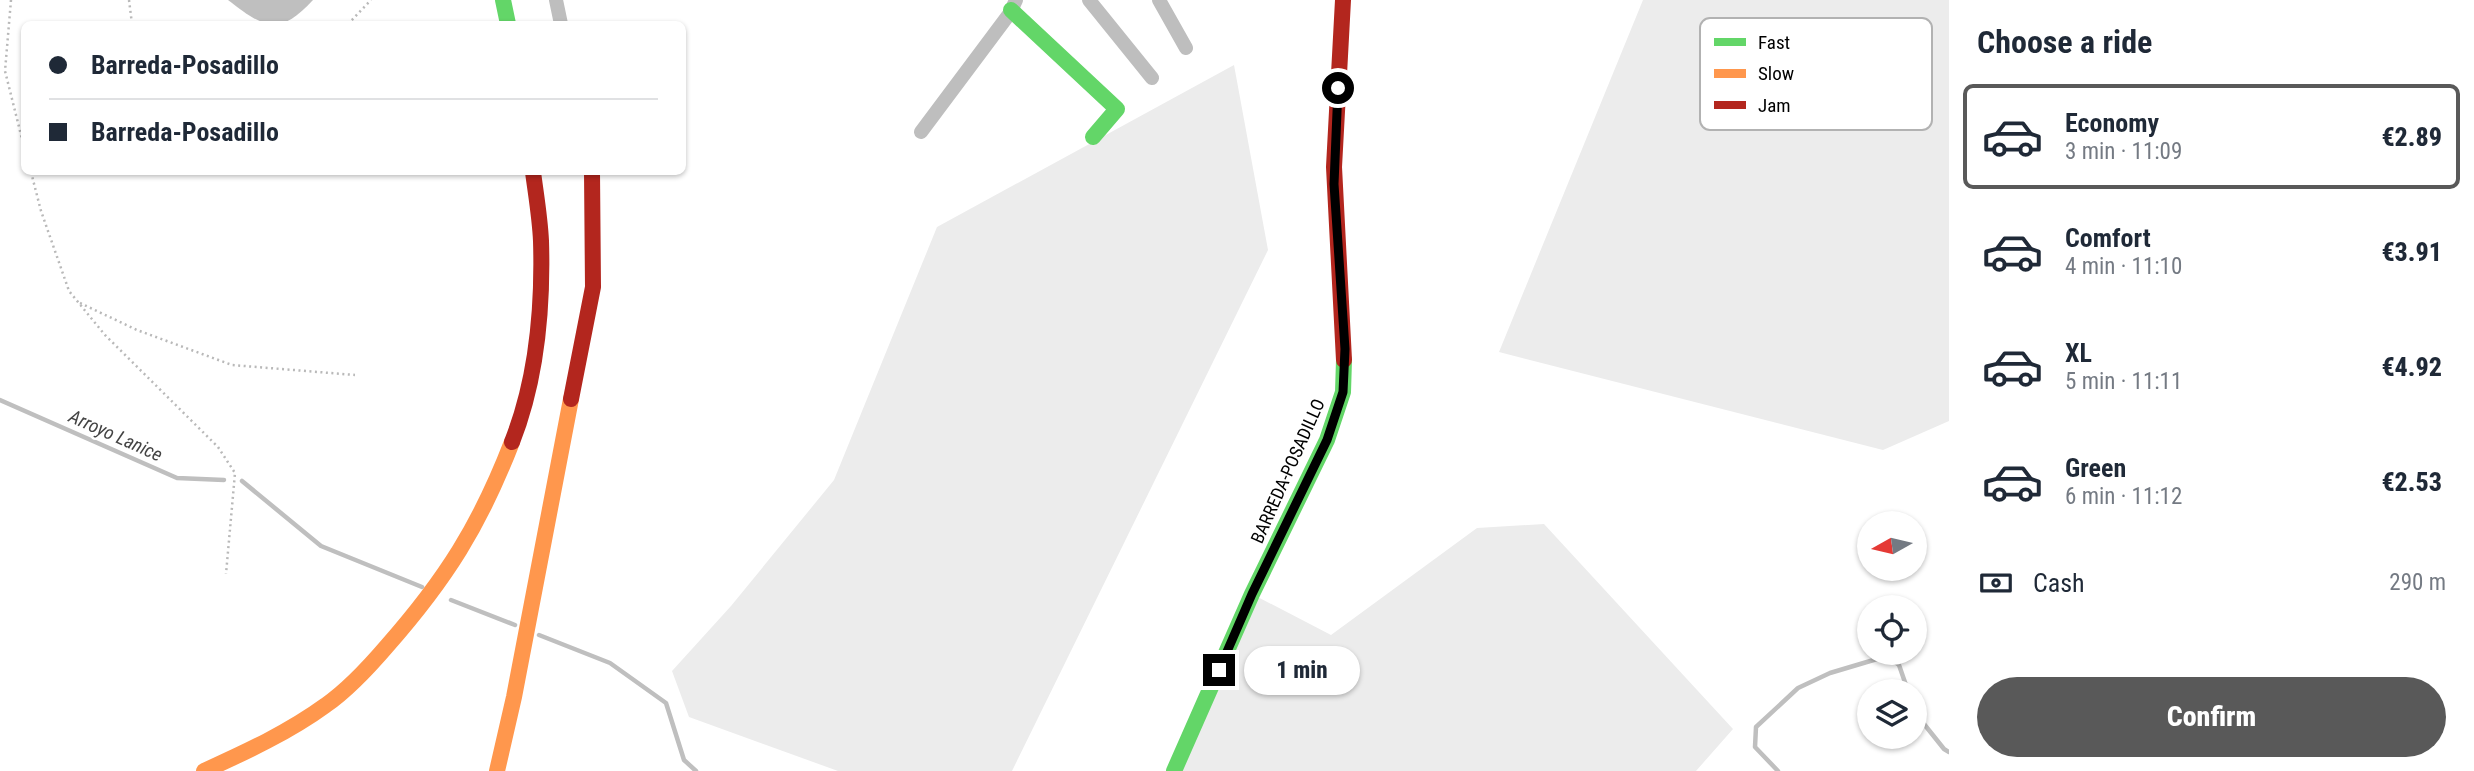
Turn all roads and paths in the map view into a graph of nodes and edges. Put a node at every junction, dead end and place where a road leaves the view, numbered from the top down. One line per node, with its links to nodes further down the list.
1 (11, 0): 17 (path)
2 (129, 0): 10 (path)
3 (371, 0): 11 (path)
4 (503, 0): 12 (street)
5 (556, 0): 13 (street)
6 (1089, 0): 15 (street)
7 (1159, 0): 14 (street)
8 (1343, 0): 27 (street, BARREDA-POSADILLO)
9 (1014, 5): 16 (street); 18 (street)
10 (132, 21)
11 (351, 21)
12 (507, 21)
13 (560, 21)
14 (1186, 48)
15 (1152, 78)
16 (921, 132)
17 (21, 135)
18 (1093, 137)
19 (32, 175): 22 (path)
20 (533, 175): 25 (street)
21 (592, 175): 26 (street)
22 (78, 302): 23 (path); 24 (path)
23 (355, 375)
24 (226, 574)
25 (204, 771)
26 (497, 771)
27 (1174, 771)

